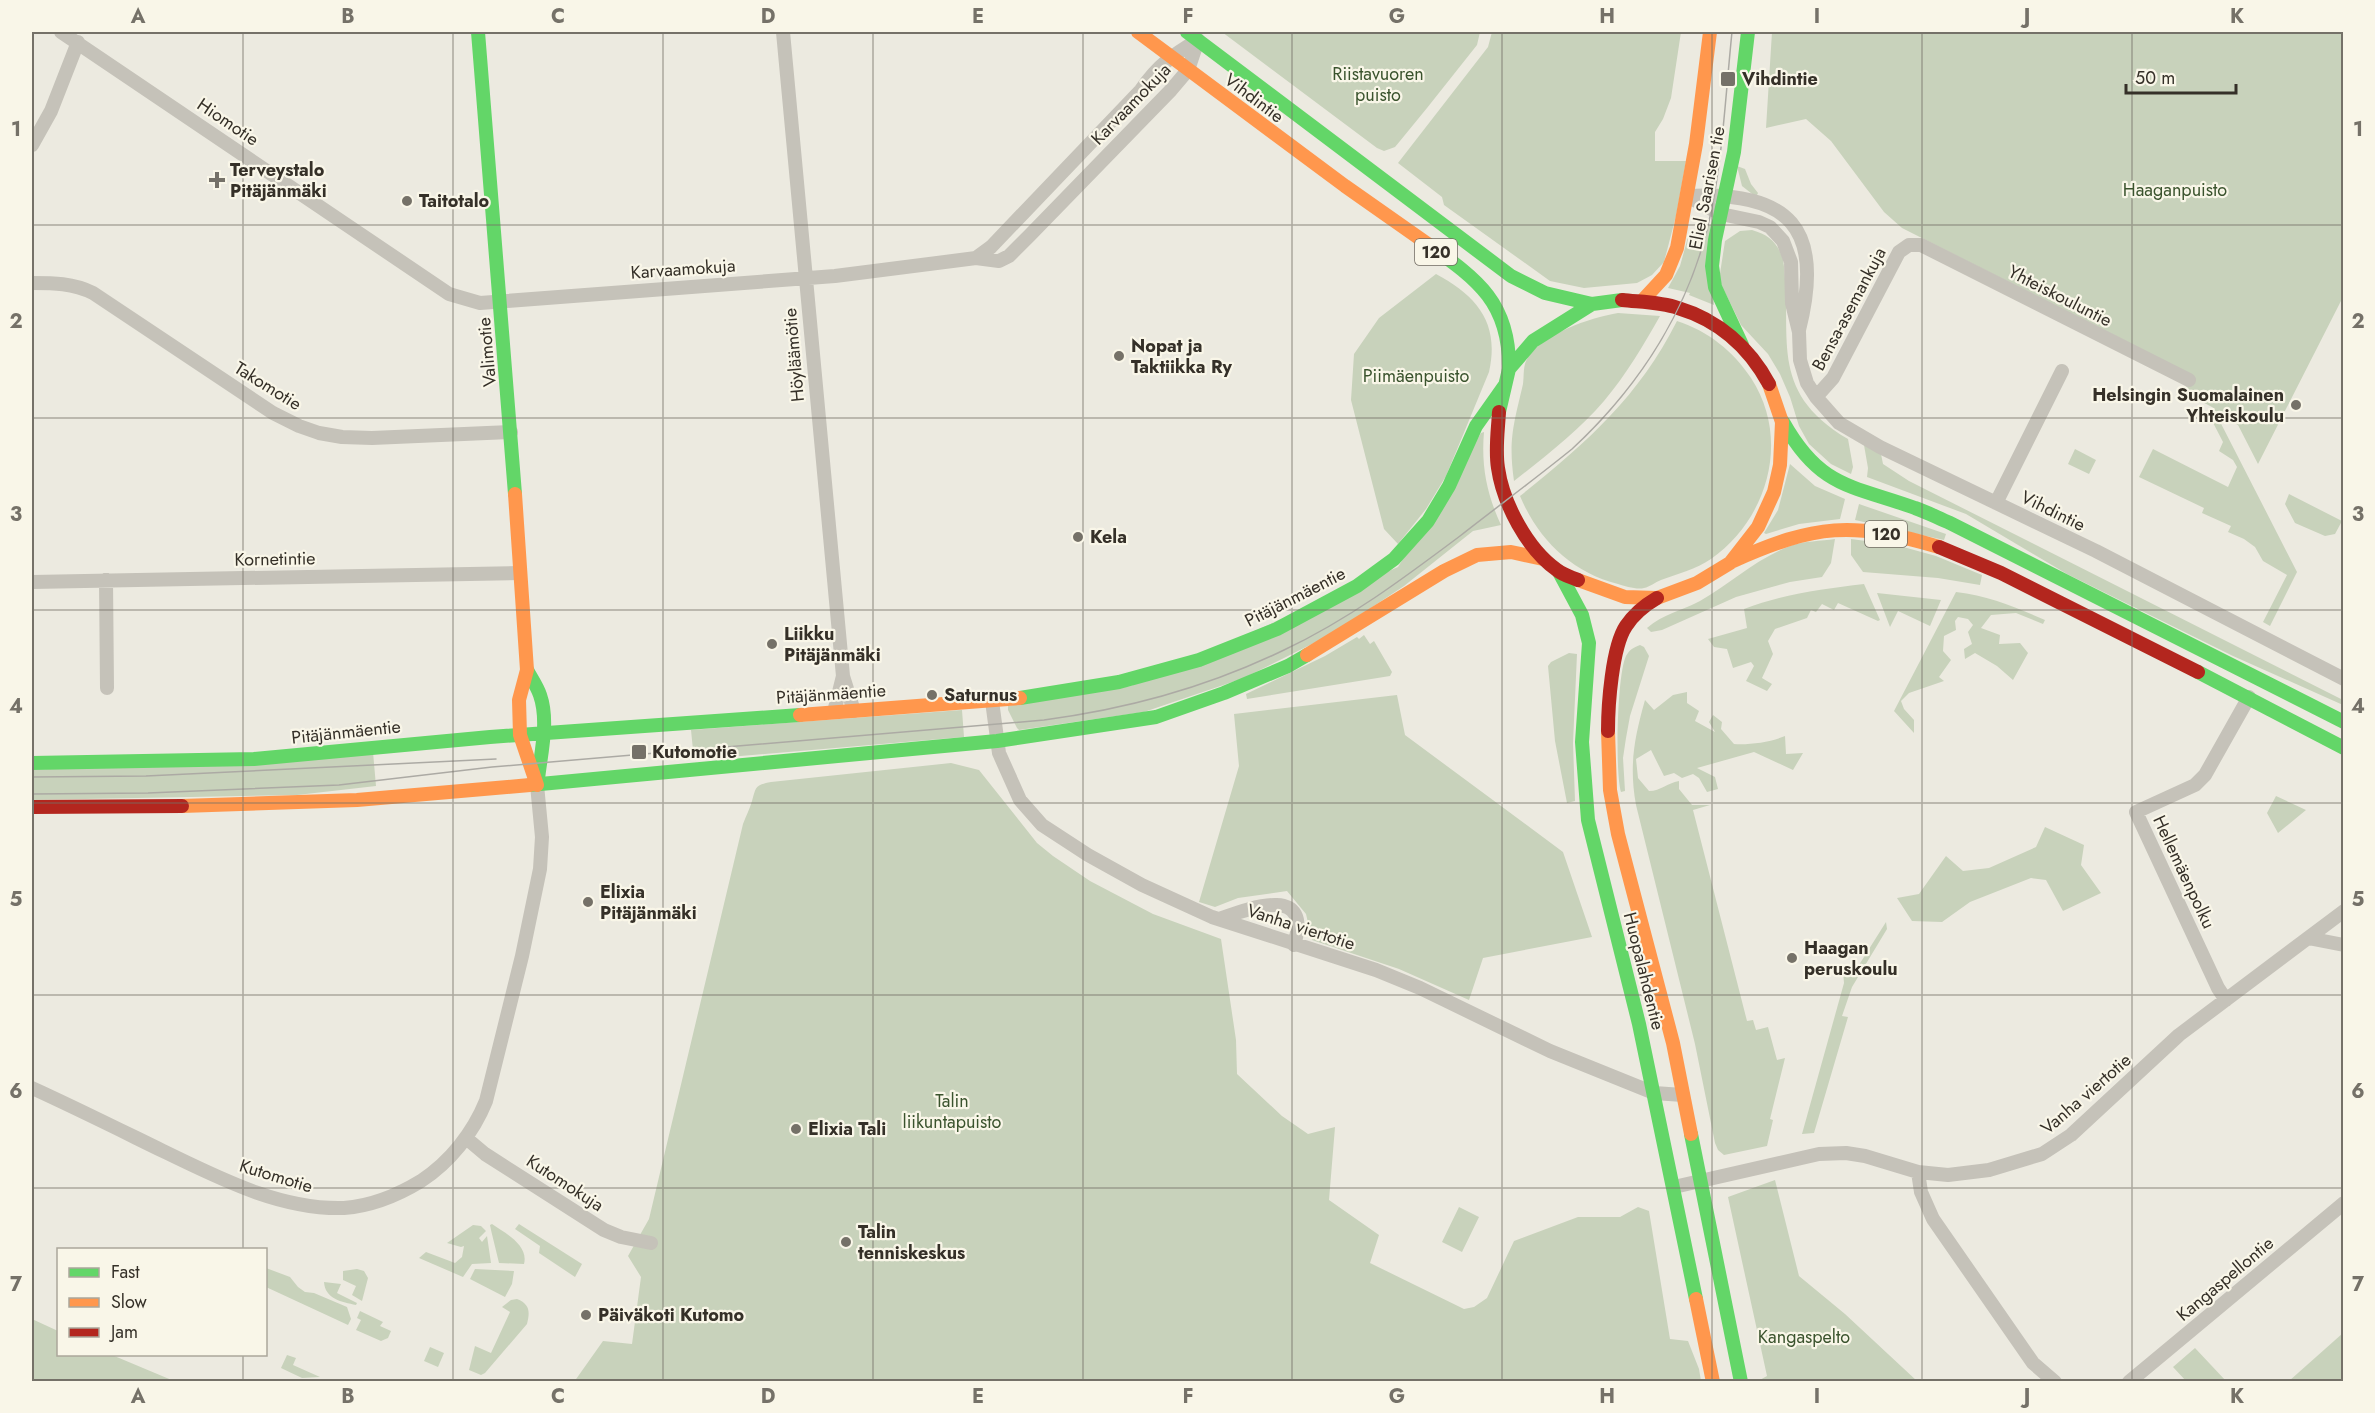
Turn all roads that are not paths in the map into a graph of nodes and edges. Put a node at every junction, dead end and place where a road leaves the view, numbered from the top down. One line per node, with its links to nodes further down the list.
1 (62, 32): 8 (street, Hiomotie)
2 (478, 32): 19 (main road, Valimotie)
3 (783, 32): 17 (street, Höyläämötie)
4 (1138, 32): 9 (main road, Vihdintie / 120)
5 (1710, 32): 13 (main road, Eliel Saarisen tie)
6 (1748, 32): 12 (main road, Eliel Saarisen tie)
7 (1193, 36): 9 (street, Karvaamokuja); 10 (street, Karvaamokuja); 21 (main road, Vihdintie / 120)
8 (78, 42): 11 (street); 19 (street, Hiomotie)
9 (1170, 56): 10 (main road, Vihdintie / 120); 16 (street, Karvaamokuja)
10 (1188, 70): 16 (street, Karvaamokuja); 25 (main road, Vihdintie / 120)
11 (32, 145)
12 (1725, 195): 13 (street, Vihdintie); 14 (main road, Eliel Saarisen tie); 22 (street, Vihdintie)
13 (1687, 196): 14 (street, Vihdintie); 20 (main road, Eliel Saarisen tie)
14 (1721, 213): 22 (street, Vihdintie); 23 (main road, Eliel Saarisen tie)
15 (1916, 245): 26 (street, Yhteiskouluntie); 27 (street, Bensa-asemankuja)
16 (976, 258): 17 (street, Karvaamokuja)
17 (806, 277): 19 (street, Karvaamokuja); 39 (street, Höyläämötie)
18 (32, 283): 29 (street, Takomotie)
19 (501, 301): 29 (main road, Valimotie)
20 (1641, 301): 21 (main road); 23 (main road)
21 (1593, 304): 25 (main road, Pitäjänmäentie)
22 (1798, 332): 27 (street, Vihdintie)
23 (1742, 345): 28 (main road)
24 (2062, 371): 30 (street)
25 (1508, 376): 31 (main road); 43 (main road, Pitäjänmäentie)
26 (2189, 380)
27 (1816, 397): 30 (street, Vihdintie)
28 (1782, 422): 32 (main road); 46 (main road, 120)
29 (511, 432): 34 (main road, Valimotie)
30 (1996, 503): 40 (street, Vihdintie)
31 (1543, 559): 33 (main road); 49 (main road)
32 (1730, 563): 37 (main road); 42 (main road, 120)
33 (1559, 572): 37 (main road); 61 (main road, Huopalahdentie)
34 (520, 573): 35 (street, Kornetintie); 38 (main road, Valimotie)
35 (106, 580): 36 (street, Kornetintie); 41 (street)
36 (32, 582)
37 (1657, 598): 62 (main road, Huopalahdentie)
38 (527, 670): 47 (main road, Valimotie); 48 (main road, Valimotie)
39 (843, 676): 44 (street, Höyläämötie); 45 (street, Höyläämötie)
40 (2343, 679)
41 (107, 688)
42 (2249, 697): 50 (main road, 120); 59 (street, Hellemäenpolku)
43 (992, 701): 44 (main road, Pitäjänmäentie); 49 (street, Vanha viertotie)
44 (854, 711): 45 (main road, Pitäjänmäentie)
45 (834, 712): 47 (main road, Pitäjänmäentie)
46 (2343, 722)
47 (544, 733): 48 (main road, Pitäjänmäentie); 52 (main road, Valimotie)
48 (520, 735): 51 (main road, Pitäjänmäentie); 52 (main road, Valimotie)
49 (997, 741): 52 (main road); 55 (street, Vanha viertotie)
50 (2343, 748)
51 (32, 763)
52 (537, 785): 53 (main road); 63 (street, Kutomotie)
53 (32, 807)
54 (2343, 911): 56 (street, Vanha viertotie)
55 (1219, 920): 57 (street, Vanha viertotie); 57 (street)
56 (2308, 938): 58 (street); 59 (street, Vanha viertotie)
57 (1294, 945): 61 (street, Vanha viertotie)
58 (2343, 945)
59 (2226, 999): 64 (street, Vanha viertotie)
60 (32, 1088): 63 (street, Kutomotie)
61 (1654, 1093): 62 (street, Vanha viertotie); 66 (main road, Huopalahdentie)
62 (1683, 1095): 65 (main road, Huopalahdentie)
63 (466, 1138): 68 (street, Kutomokuja)
64 (1918, 1172): 65 (street, Vanha viertotie); 71 (street)
65 (1701, 1181): 66 (street, Vanha viertotie); 70 (main road, Huopalahdentie)
66 (1674, 1187): 69 (main road, Huopalahdentie)
67 (2343, 1203): 72 (street, Kangaspellontie)
68 (651, 1244)
69 (1713, 1382)
70 (1741, 1382)
71 (2055, 1382)
72 (2129, 1382)

